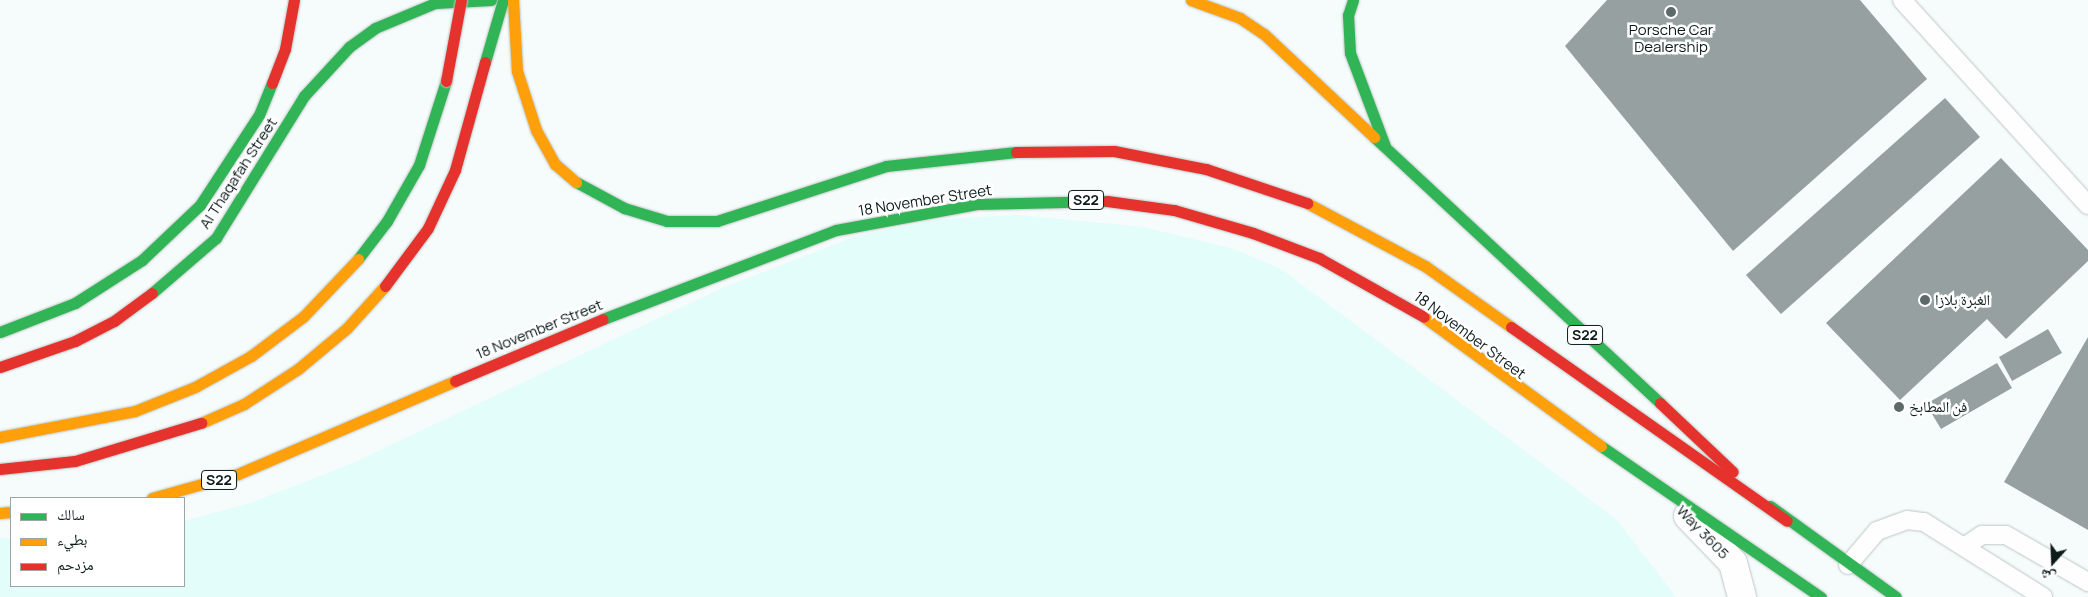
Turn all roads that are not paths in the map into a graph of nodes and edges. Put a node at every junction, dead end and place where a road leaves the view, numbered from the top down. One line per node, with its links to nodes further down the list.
1 (294, 0): 11 (main road)
2 (461, 0): 13 (main road, bridge)
3 (491, 0): 12 (main road, Al Thaqafah Street)
4 (503, 0): 14 (main road)
5 (512, 0): 17 (main road)
6 (1192, 0): 9 (main road, S22)
7 (1353, 0): 9 (main road)
8 (1902, 0): 10 (lane)
9 (1385, 146): 17 (main road, S22)
10 (2088, 205)
11 (0, 332)
12 (0, 367)
13 (0, 437)
14 (0, 469)
15 (156, 497): 16 (main road, 18 November Street / S22)
16 (1670, 497): 21 (street, Way 3605); 22 (main road, 18 November Street / S22)
17 (1787, 521): 19 (main road, S22)
18 (1964, 547): 19 (lane); 20 (lane); 24 (lane)
19 (1848, 565): 23 (main road, S22)
20 (2088, 582)
21 (1742, 597)
22 (1821, 597)
23 (1896, 597)
24 (2043, 597)

